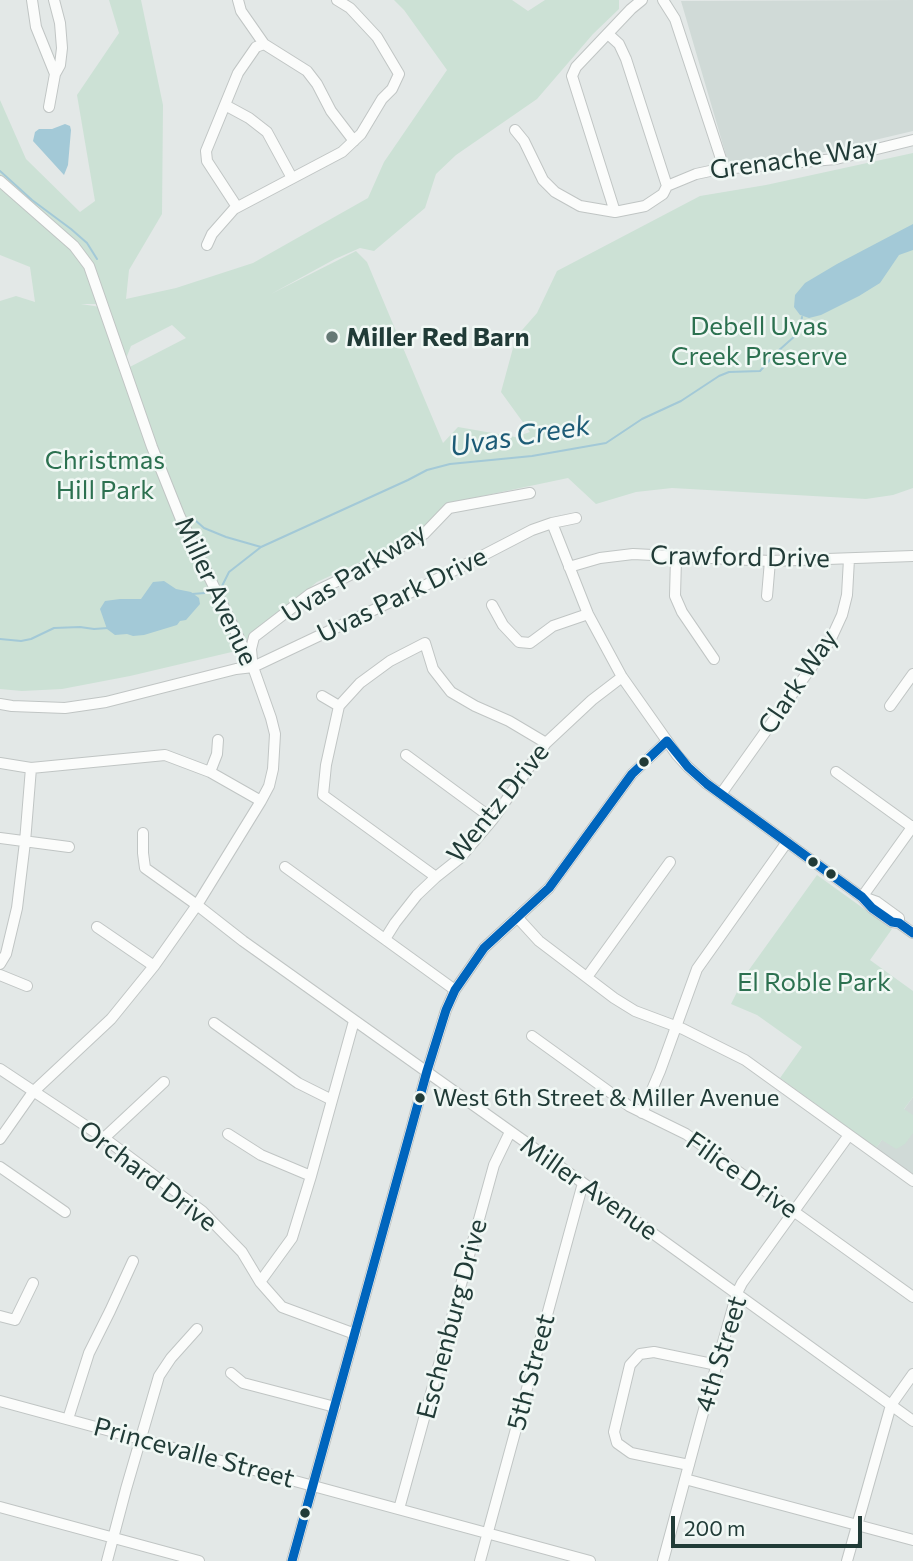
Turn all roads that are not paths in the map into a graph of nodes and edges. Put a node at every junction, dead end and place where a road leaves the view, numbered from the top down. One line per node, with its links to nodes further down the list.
1 (32, 0): 9 (street)
2 (54, 0): 9 (street)
3 (238, 0): 8 (street)
4 (337, 0): 14 (street)
5 (642, 0): 7 (street)
6 (663, 0): 15 (street)
7 (608, 34): 18 (street); 20 (street)
8 (264, 44): 10 (street); 14 (street)
9 (55, 74): 11 (street)
10 (225, 105): 16 (street); 19 (street)
11 (49, 107)
12 (515, 130): 20 (street, Grenache Way)
13 (913, 140): 15 (street, Grenache Way)
14 (354, 141): 16 (street)
15 (724, 168): 18 (street, Grenache Way)
16 (292, 178): 19 (street)
17 (0, 181): 34 (street, Miller Avenue)
18 (667, 186): 20 (street, Grenache Way)
19 (237, 207): 21 (street)
20 (615, 212)
21 (208, 245)
22 (530, 494): 34 (street, Uvas Parkway)
23 (576, 518): 24 (street, Uvas Park Drive)
24 (552, 523): 29 (street); 34 (street, Uvas Park Drive)
25 (913, 556): 27 (street, Crawford Drive)
26 (676, 558): 28 (street, Crawford Drive); 29 (street, Crawford Drive); 33 (street)
27 (849, 559): 28 (street, Crawford Drive); 49 (street, Clark Way)
28 (770, 561): 30 (street)
29 (569, 567): 32 (street)
30 (767, 596)
31 (492, 606): 32 (street)
32 (588, 614): 36 (street)
33 (714, 659)
34 (253, 667): 38 (street); 50 (street, Miller Avenue)
35 (913, 674): 40 (street)
36 (622, 677): 42 (street); 43 (street, Wentz Drive)
37 (322, 696): 39 (street)
38 (0, 704)
39 (339, 706): 43 (street); 60 (street)
40 (890, 706)
41 (218, 740): 47 (street)
42 (667, 741): 49 (street); 63 (street)
43 (546, 743): 51 (street, Wentz Drive)
44 (406, 755): 51 (street)
45 (0, 763): 46 (street)
46 (31, 768): 47 (street); 55 (street)
47 (209, 772): 50 (street)
48 (836, 772): 52 (street)
49 (721, 794): 56 (street)
50 (261, 801): 62 (street, Miller Avenue)
51 (492, 819): 60 (street, Wentz Drive)
52 (912, 826): 61 (street)
53 (143, 833): 62 (street)
54 (0, 838): 55 (street)
55 (25, 842): 57 (street); 67 (street)
56 (787, 842): 61 (street); 75 (street)
57 (69, 847)
58 (670, 862): 70 (street)
59 (285, 867): 66 (street)
60 (436, 877): 66 (street, Wentz Drive)
61 (862, 897): 65 (street)
62 (197, 905): 68 (street, Miller Avenue); 73 (street, Miller Avenue)
63 (517, 917): 70 (street); 72 (street)
64 (97, 927): 68 (street)
65 (913, 933)
66 (384, 939): 72 (street)
67 (0, 964)
68 (154, 966): 80 (street, Miller Avenue)
69 (0, 975): 71 (street)
70 (587, 977): 75 (street)
71 (27, 986)
72 (455, 990): 78 (street)
73 (354, 1021): 78 (street, Miller Avenue); 81 (street)
74 (214, 1023): 81 (street)
75 (676, 1027): 82 (street); 85 (street)
76 (532, 1036): 82 (street, Filice Drive)
77 (0, 1069): 80 (street, Orchard Drive)
78 (427, 1071): 83 (street, Miller Avenue); 101 (street)
79 (164, 1082): 86 (street)
80 (33, 1093): 86 (street, Orchard Drive); 87 (street, Miller Avenue)
81 (332, 1100): 89 (street)
82 (642, 1113): 92 (street, Filice Drive)
83 (510, 1132): 91 (street, Miller Avenue); 115 (street, Eschenburg Drive)
84 (228, 1134): 89 (street)
85 (849, 1135): 90 (street); 92 (street, 4th Street)
86 (104, 1138): 95 (street, Orchard Drive)
87 (0, 1139)
88 (0, 1167): 93 (street)
89 (311, 1176): 95 (street)
90 (913, 1181)
91 (583, 1183): 97 (street, Miller Avenue); 117 (street, 5th Street)
92 (794, 1211): 97 (street, 4th Street); 98 (street, Filice Drive)
93 (65, 1212)
94 (133, 1261): 108 (street)
95 (260, 1282): 101 (street, Orchard Drive)
96 (33, 1283): 99 (street)
97 (737, 1293): 102 (street, 4th Street); 106 (street, Miller Avenue)
98 (913, 1297)
99 (0, 1316)
100 (197, 1329): 110 (street)
101 (355, 1334): 107 (street)
102 (717, 1365): 111 (street, 4th Street); 111 (street)
103 (232, 1373): 107 (street)
104 (913, 1374): 106 (street)
105 (0, 1401): 108 (street, Princevalle Street)
106 (891, 1405): 109 (street, Miller Avenue); 116 (street)
107 (335, 1407): 113 (street)
108 (68, 1419): 110 (street, Princevalle Street)
109 (913, 1421)
110 (141, 1438): 113 (street, Princevalle Street); 118 (street)
111 (689, 1465): 112 (street, 4th Street)
112 (685, 1479): 116 (street); 125 (street, 4th Street)
113 (313, 1486): 115 (street, Princevalle Street); 122 (street)
114 (0, 1507): 118 (street)
115 (399, 1509): 117 (street, Princevalle Street)
116 (857, 1524): 119 (street); 126 (street)
117 (487, 1533): 123 (street, 5th Street); 124 (street, Princevalle Street)
118 (113, 1538): 120 (street); 121 (street)
119 (913, 1540)
120 (107, 1561)
121 (199, 1561)
122 (292, 1561)
123 (480, 1561)
124 (590, 1561)
125 (663, 1561)
126 (847, 1561)

